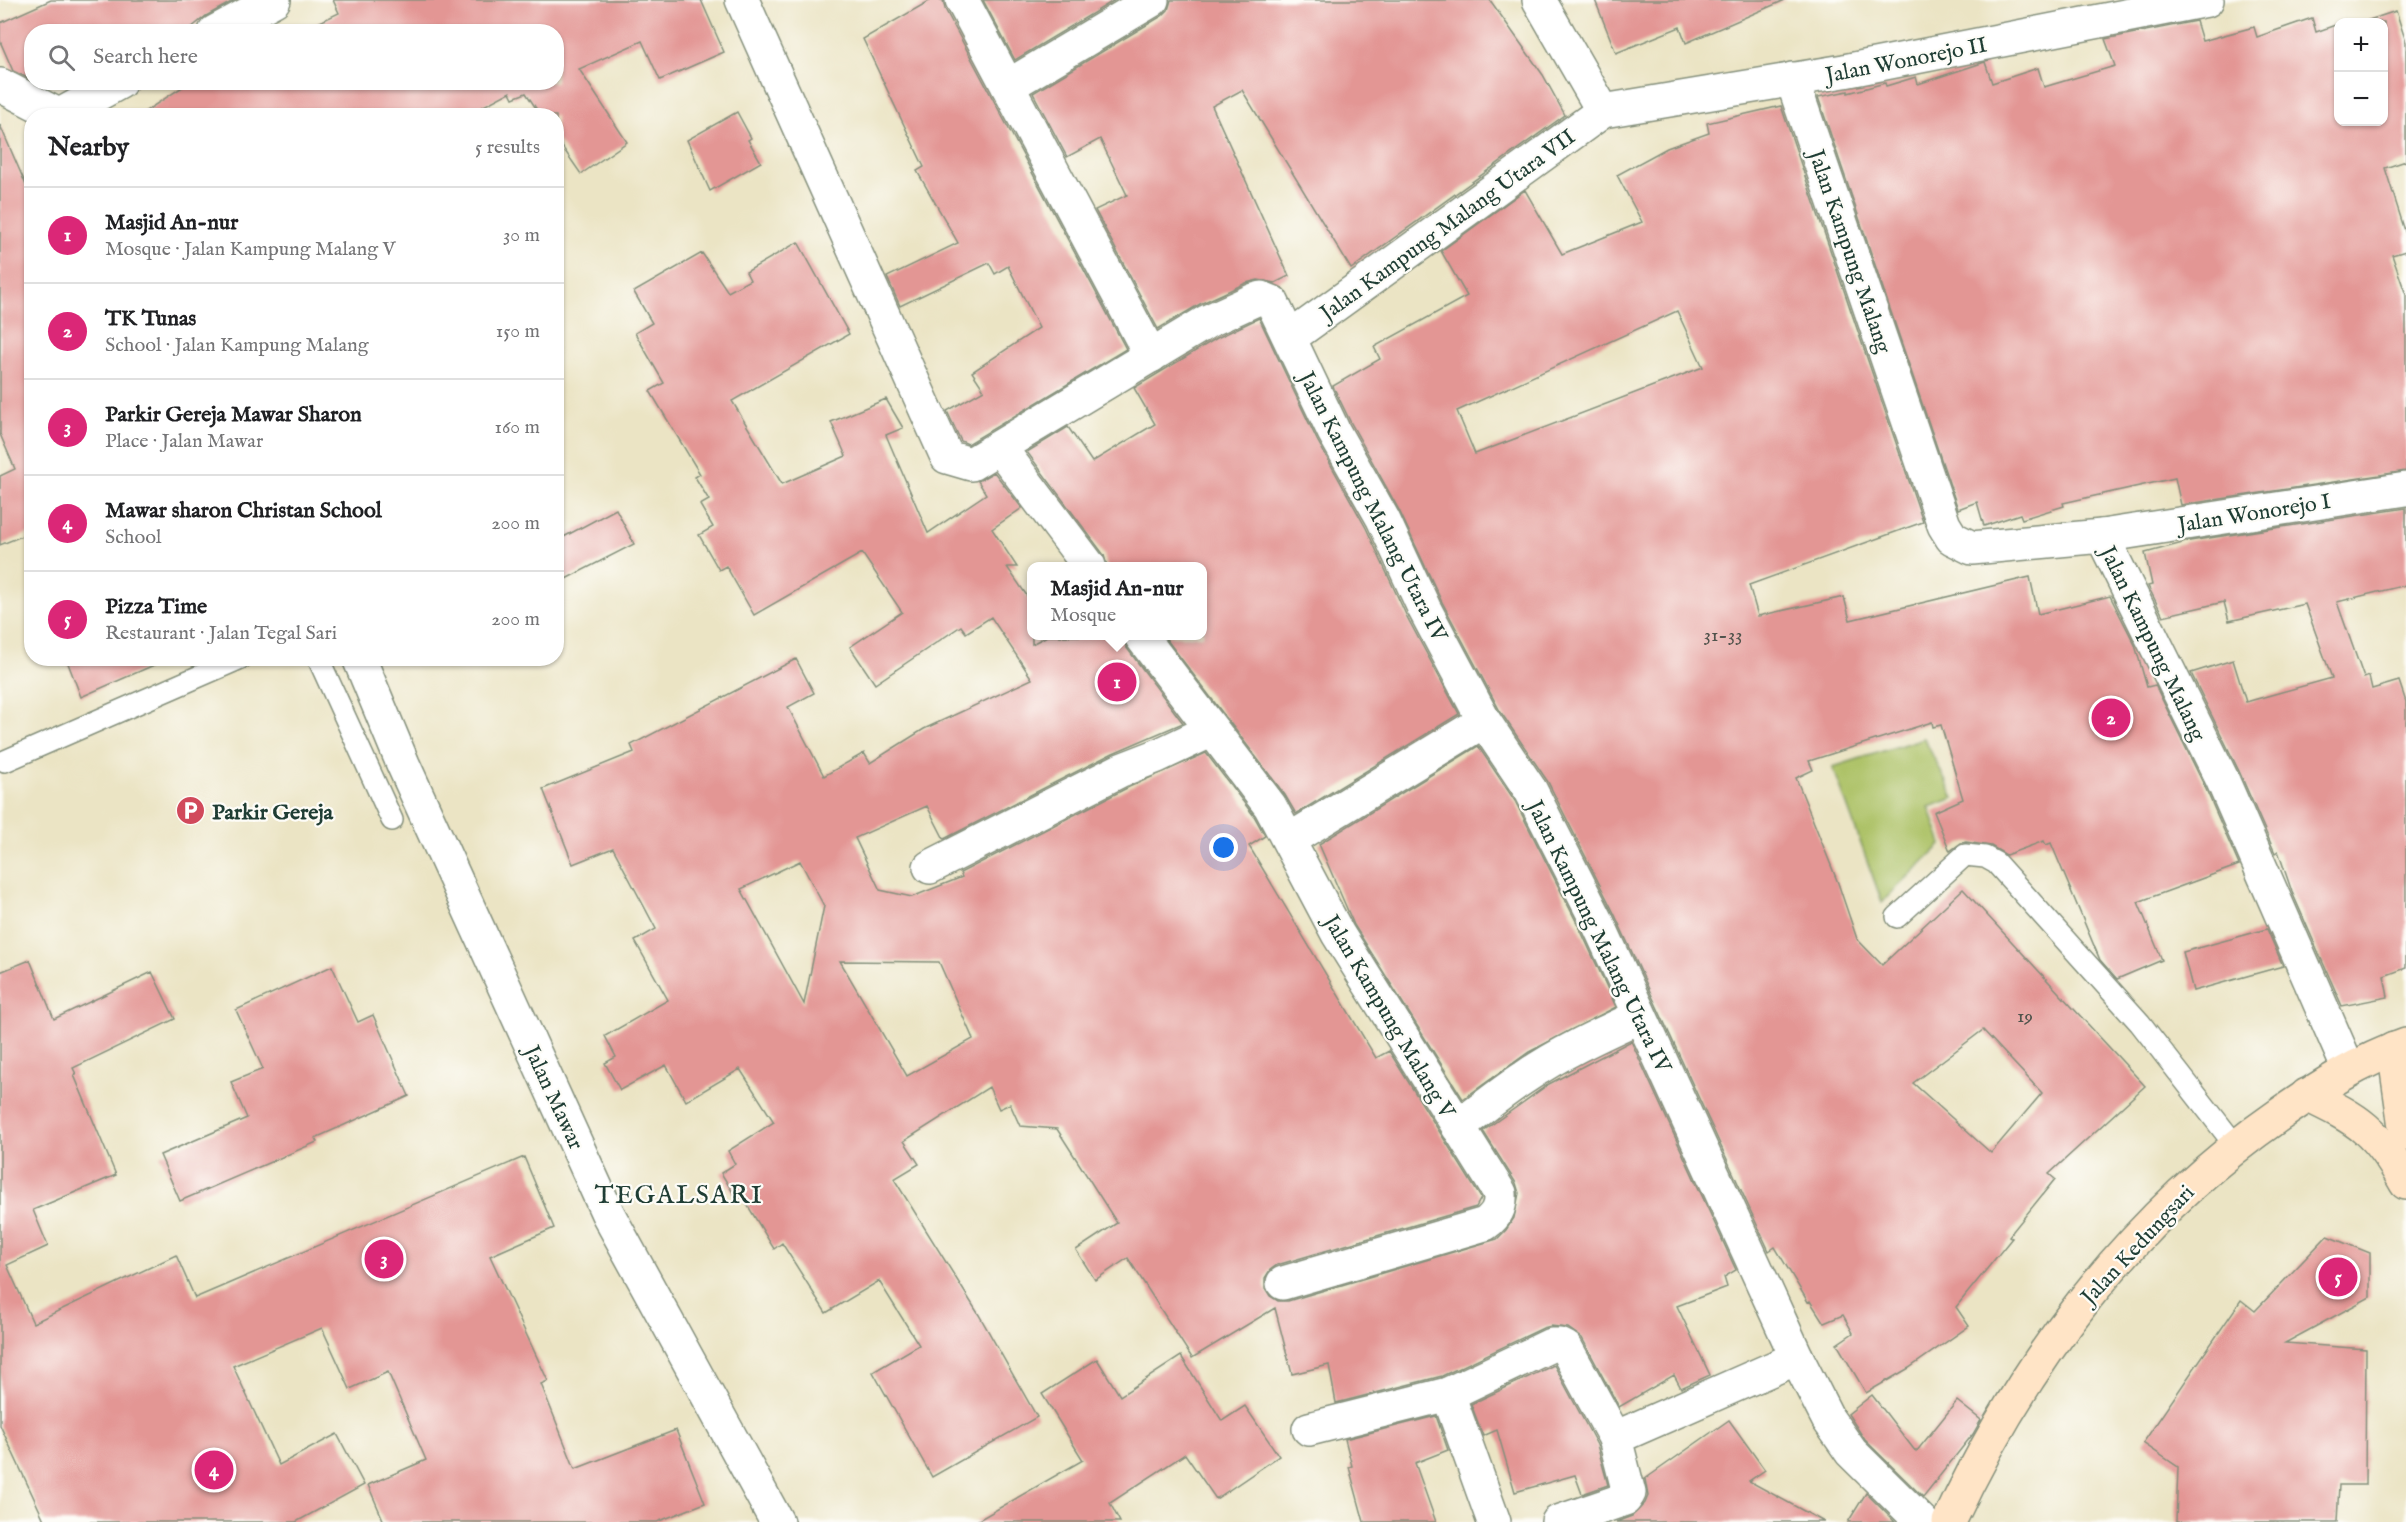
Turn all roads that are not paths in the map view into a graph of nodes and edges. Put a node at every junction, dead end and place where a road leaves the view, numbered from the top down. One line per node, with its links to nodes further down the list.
1 (274, 0): 7 (street)
2 (742, 0): 17 (street, Jalan Kampung Malang Utara IV)
3 (962, 0): 10 (street)
4 (1152, 0): 10 (street)
5 (1539, 0): 14 (street)
6 (2207, 0): 8 (street, Jalan Wonorejo II)
7 (230, 24)
8 (1792, 79): 14 (street, Jalan Wonorejo II); 19 (street, Jalan Kampung Malang)
9 (0, 85): 12 (street)
10 (1008, 86): 16 (street)
11 (105, 90): 13 (street)
12 (46, 108)
13 (73, 108)
14 (1603, 111): 15 (street, Jalan Kampung Malang Utara VII)
15 (1291, 337): 16 (street, Jalan Kampung Malang Utara IV); 25 (street, Jalan Kampung Malang Utara IV)
16 (1151, 356): 17 (street, Jalan Kampung Malang Utara IV)
17 (1000, 448): 20 (street)
18 (2406, 489): 19 (street, Jalan Wonorejo I)
19 (2102, 536): 34 (street, Jalan Kampung Malang)
20 (1085, 562)
21 (1144, 640): 26 (street, Jalan Kampung Malang V)
22 (223, 666): 27 (lane)
23 (322, 666): 28 (lane)
24 (362, 666): 45 (street, Jalan Mawar)
25 (1484, 721): 29 (street); 32 (street, Jalan Kampung Malang Utara IV)
26 (1212, 730): 29 (street, Jalan Kampung Malang V); 30 (street)
27 (5, 761)
28 (392, 820)
29 (1289, 840): 36 (street, Jalan Kampung Malang V)
30 (930, 867)
31 (1897, 917): 38 (lane)
32 (1641, 1016): 36 (street); 41 (street, Jalan Kampung Malang Utara IV)
33 (2400, 1047): 34 (street, Jalan Kedungsari); 37 (street)
34 (2349, 1070): 35 (street, Jalan Kedungsari)
35 (2307, 1095): 38 (street, Jalan Kedungsari); 39 (street)
36 (1458, 1127): 40 (street, Jalan Kampung Malang V)
37 (2406, 1134)
38 (2235, 1145): 49 (street, Jalan Kedungsari)
39 (2406, 1183)
40 (1283, 1283)
41 (1797, 1358): 44 (street); 48 (street, Jalan Kampung Malang Utara IV)
42 (1448, 1394): 43 (street); 44 (street); 46 (street)
43 (1309, 1429)
44 (1616, 1438): 47 (street)
45 (777, 1522)
46 (1494, 1522)
47 (1558, 1522)
48 (1922, 1522)
49 (1949, 1522)

